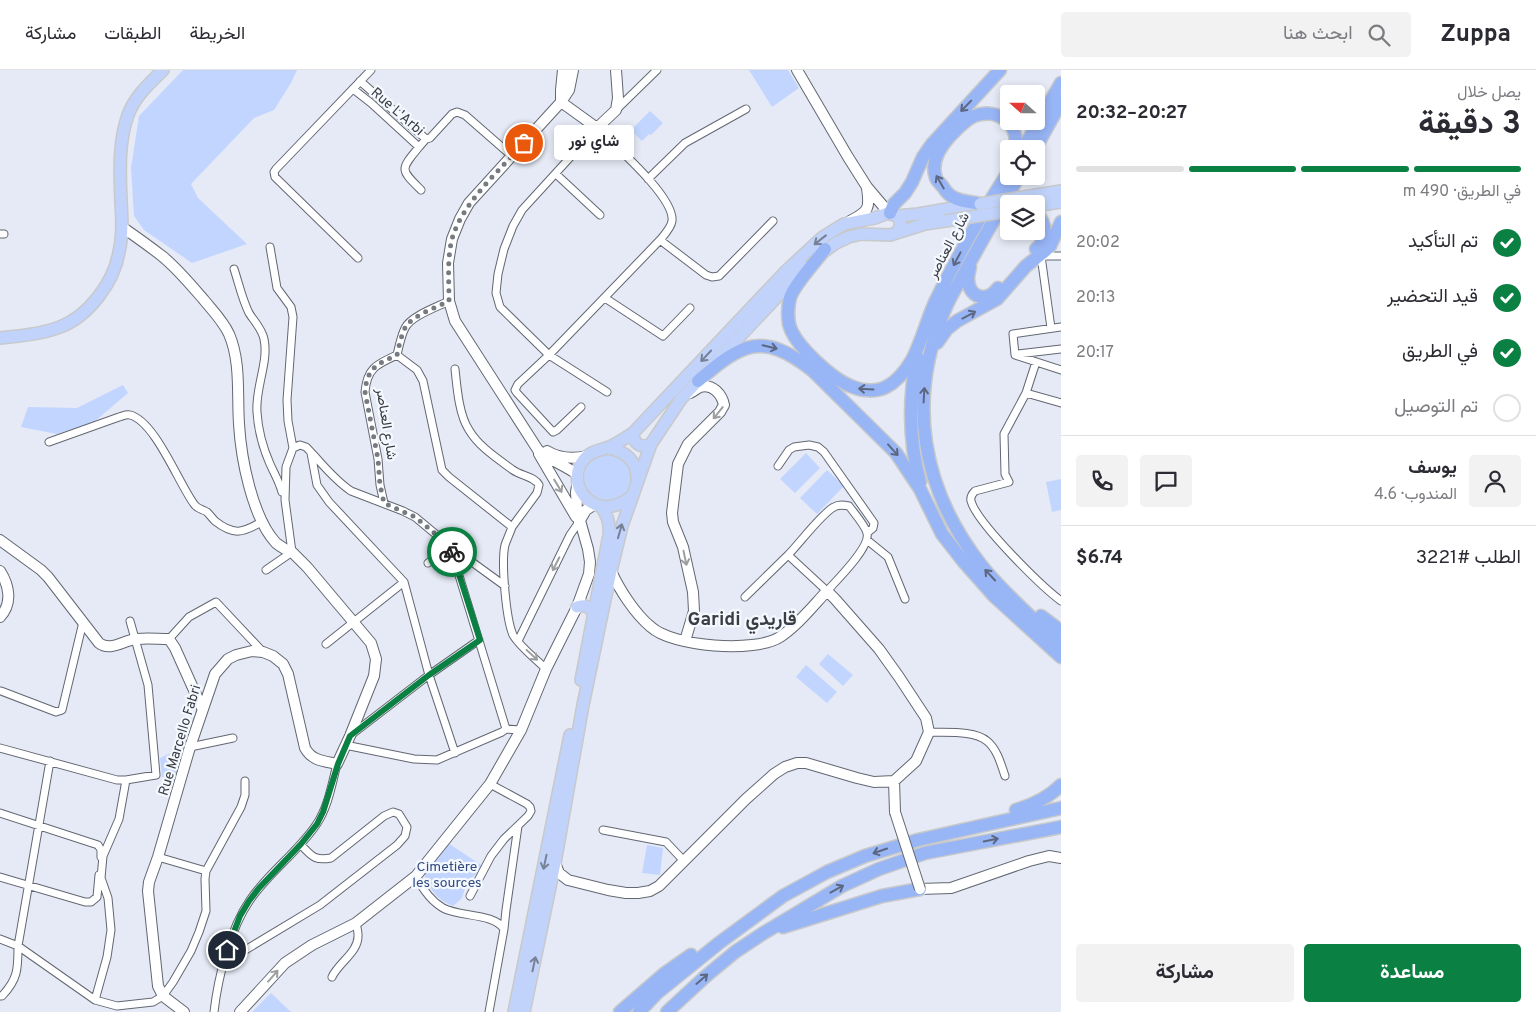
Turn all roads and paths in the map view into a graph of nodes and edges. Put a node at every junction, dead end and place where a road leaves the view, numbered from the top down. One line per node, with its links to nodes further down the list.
1 (163, 70): 42 (main road)
2 (370, 70): 9 (street)
3 (563, 70): 12 (street)
4 (573, 70): 12 (street)
5 (616, 70): 15 (street)
6 (657, 70): 15 (street)
7 (797, 70): 30 (street)
8 (1000, 70): 37 (highway, one-way to 37)
9 (360, 81): 11 (street); 18 (street)
10 (1061, 83): 20 (highway)
11 (353, 89): 23 (street, Rue L'Arbi); 52 (street)
12 (561, 102): 17 (street); 24 (street)
13 (1061, 102): 21 (highway)
14 (746, 109): 26 (street)
15 (616, 110): 17 (street)
16 (1061, 112): 22 (street)
17 (597, 128): 25 (street); 26 (street)
18 (426, 139): 23 (street, Rue L'Arbi); 24 (street, Rue L'Arbi)
19 (1017, 140): 35 (highway, one-way to 19)
20 (1028, 140)
21 (1040, 140)
22 (1042, 140)
23 (419, 147): 31 (street)
24 (512, 156): 55 (street)
25 (556, 174): 38 (street); 63 (street)
26 (648, 178): 45 (street)
27 (1000, 178): 35 (highway)
28 (1006, 185): 35 (highway, شارع العناصر)
29 (1012, 185): 49 (highway)
30 (867, 187): 37 (street); 41 (street)
31 (421, 190)
32 (1061, 190): 35 (main road, bridge)
33 (1061, 202): 34 (main road)
34 (1045, 205)
35 (980, 210): 37 (main road); 59 (highway, شارع العناصر, one-way to 59)
36 (1000, 212): 43 (main road, bridge)
37 (889, 214): 41 (main road); 43 (main road); 44 (main road)
38 (600, 215)
39 (773, 221): 45 (street)
40 (1061, 222): 51 (highway)
41 (844, 224): 76 (main road, one-way to 76)
42 (122, 227): 60 (main road); 92 (street)
43 (896, 233): 44 (main road)
44 (884, 234): 48 (main road)
45 (660, 240): 54 (street)
46 (1043, 240): 49 (highway)
47 (270, 248): 79 (street)
48 (825, 249): 59 (highway, one-way to 48); 69 (main road)
49 (973, 256): 66 (highway)
50 (1061, 256): 51 (street)
51 (1039, 257): 58 (street); 66 (highway, one-way to 51)
52 (358, 258)
53 (234, 269): 88 (street)
54 (605, 298): 56 (street); 63 (street)
55 (449, 301): 62 (street); 75 (street)
56 (690, 308)
57 (1061, 327): 58 (street)
58 (1052, 328): 64 (street)
59 (922, 336): 91 (highway)
60 (0, 338)
61 (1061, 350): 64 (street)
62 (397, 355): 89 (street, شارع العناصر); 94 (street)
63 (549, 355): 70 (street); 74 (street)
64 (1015, 355): 65 (street)
65 (1036, 362): 68 (street); 71 (street)
66 (927, 363): 107 (highway, one-way to 66)
67 (455, 369): 94 (street)
68 (1061, 370)
69 (698, 381): 72 (main road); 91 (highway, one-way to 91)
70 (606, 392)
71 (1026, 393): 73 (street); 112 (street)
72 (681, 399): 78 (main road); 127 (street, one-way to 127)
73 (1061, 403)
74 (581, 406)
75 (525, 430): 81 (street); 83 (street)
76 (633, 433): 78 (main road); 80 (main road)
77 (49, 442): 92 (street)
78 (651, 444): 86 (main road)
79 (293, 448): 82 (street); 88 (street)
80 (608, 448): 83 (main road); 86 (main road)
81 (538, 450): 85 (street); 93 (street, one-way to 93)
82 (311, 452): 89 (street); 104 (street)
83 (587, 456): 85 (main road)
84 (778, 466): 95 (street)
85 (578, 477): 90 (main road); 93 (street)
86 (637, 483): 87 (main road)
87 (632, 496): 90 (main road); 103 (main road, one-way to 87)
88 (285, 500): 98 (street)
89 (384, 503): 97 (street)
90 (598, 505): 93 (street); 114 (main road)
91 (930, 508): 121 (highway)
92 (263, 521): 98 (street)
93 (579, 522): 113 (street); 126 (street, one-way to 126)
94 (512, 527): 105 (street)
95 (867, 536): 99 (street); 106 (street); 111 (street)
96 (0, 540): 117 (street)
97 (450, 546): 100 (street); 105 (street); 125 (street)
98 (292, 552): 102 (street); 118 (street)
99 (788, 555): 106 (street); 109 (street)
100 (428, 563)
101 (0, 570): 115 (street)
102 (266, 570)
103 (610, 571): 108 (street); 110 (main road)
104 (404, 582): 118 (street); 134 (street)
105 (505, 586): 126 (street)
106 (827, 592): 127 (street); 139 (street)
107 (1006, 592): 119 (highway); 120 (highway)
108 (624, 593): 110 (street); 127 (street)
109 (745, 597)
110 (606, 599): 164 (main road)
111 (905, 599)
112 (1061, 601)
113 (577, 607): 114 (main road); 133 (street)
114 (593, 613): 188 (main road, one-way to 188)
115 (0, 617)
116 (130, 621): 123 (street)
117 (83, 622): 123 (street); 135 (street)
118 (354, 622): 128 (street); 141 (street)
119 (1037, 622): 124 (highway); 129 (highway)
120 (1061, 631)
121 (1038, 636): 131 (highway); 132 (highway)
122 (169, 638): 123 (street); 130 (street); 136 (street)
123 (136, 639): 148 (street)
124 (1061, 639)
125 (480, 640): 134 (street); 137 (street)
126 (518, 641): 133 (street, one-way to 133)
127 (685, 641)
128 (326, 644)
129 (1061, 646)
130 (263, 652): 136 (street, Rue Marcello Fabri); 146 (street)
131 (1061, 657)
132 (1061, 664)
133 (546, 668): 138 (street)
134 (429, 675): 141 (street); 144 (street)
135 (2, 691)
136 (202, 708): 142 (street, Rue Marcello Fabri)
137 (506, 729): 138 (street); 144 (street)
138 (521, 730): 151 (street)
139 (929, 732): 147 (street); 150 (street)
140 (233, 738): 142 (street)
141 (348, 740): 144 (street); 146 (street)
142 (190, 747): 161 (street, Rue Marcello Fabri)
143 (0, 748): 145 (street)
144 (455, 754)
145 (50, 761): 148 (street); 156 (street)
146 (338, 764): 160 (street)
147 (1005, 776)
148 (126, 780): 183 (street)
149 (245, 781): 165 (street)
150 (894, 781): 163 (street); 170 (street, bridge)
151 (490, 784): 155 (street); 166 (street)
152 (1061, 785): 159 (highway)
153 (1061, 808): 159 (highway)
154 (0, 814): 156 (street)
155 (518, 825): 172 (street); 175 (street)
156 (40, 826): 169 (street); 169 (street)
157 (1061, 827): 176 (highway, one-way to 157)
158 (603, 830): 163 (street)
159 (944, 833): 173 (highway, one-way to 173)
160 (301, 844): 179 (street); 179 (street)
161 (158, 857): 165 (street); 182 (street, Rue Marcello Fabri)
162 (1061, 858): 170 (street)
163 (684, 861): 168 (street)
164 (555, 863): 168 (street); 171 (main road)
165 (206, 871): 182 (street)
166 (416, 876): 174 (street); 175 (street)
167 (0, 878): 169 (street)
168 (568, 880): 171 (street)
169 (30, 886): 178 (street)
170 (920, 889): 176 (highway)
171 (549, 893): 189 (main road, one-way to 171)
172 (470, 896)
173 (783, 896): 190 (highway); 191 (highway)
174 (356, 923): 180 (street); 186 (street, one-way to 174)
175 (504, 929): 187 (street)
176 (762, 934): 192 (highway, one-way to 176)
177 (0, 939): 178 (street)
178 (18, 946): 181 (street); 183 (street)
179 (225, 958): 185 (street)
180 (332, 977)
181 (0, 996)
182 (163, 996): 183 (street); 184 (street)
183 (96, 1000)
184 (184, 1012)
185 (214, 1012)
186 (240, 1012)
187 (489, 1012)
188 (514, 1012)
189 (524, 1012)
190 (620, 1012)
191 (639, 1012)
192 (667, 1012)

